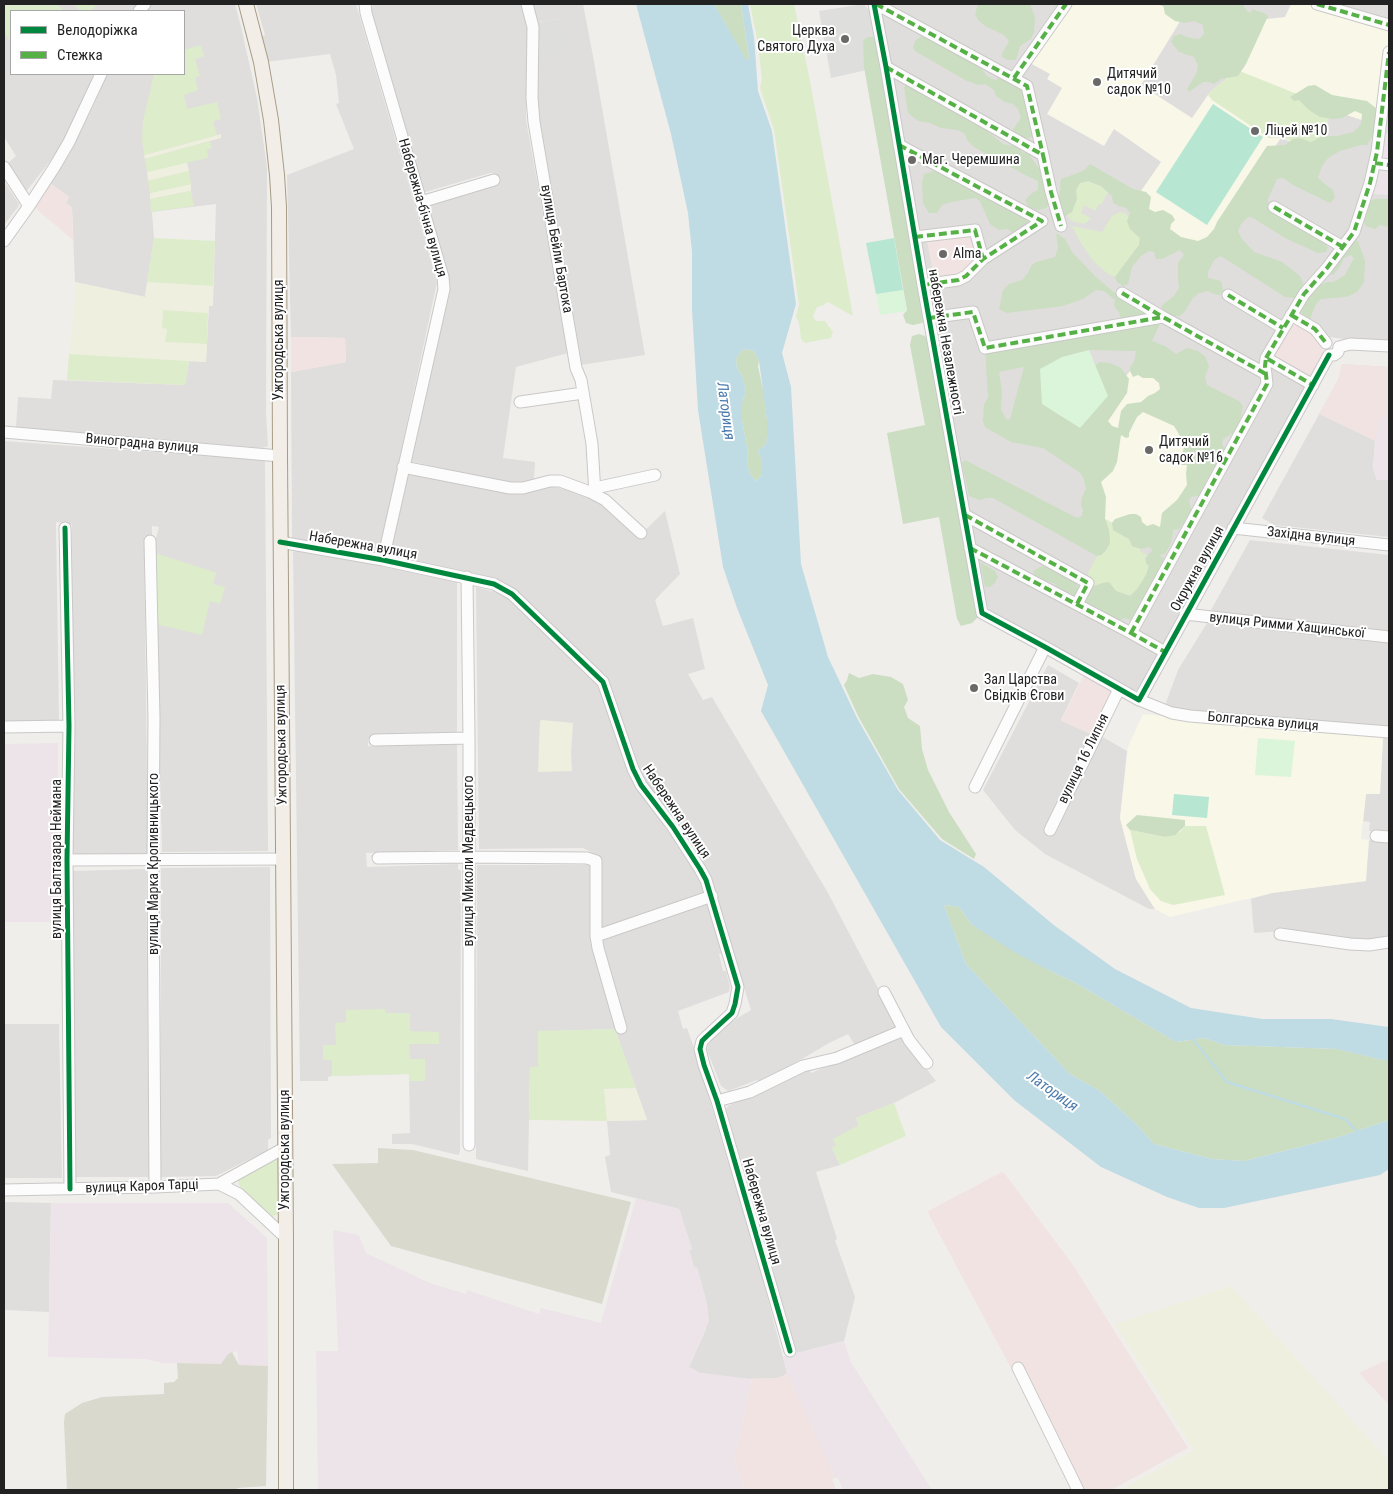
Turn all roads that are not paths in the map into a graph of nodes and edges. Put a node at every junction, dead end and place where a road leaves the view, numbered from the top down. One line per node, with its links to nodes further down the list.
1 (246, 4): 43 (main road, Ужгородська вулиця)
2 (365, 4): 18 (street, Набережна-бічна вулиця)
3 (527, 4): 40 (street, вулиця Бейли Бартока)
4 (875, 4): 9 (street, набережна Незалежності); 11 (street)
5 (1066, 4): 11 (street)
6 (1317, 4): 7 (street)
7 (1389, 25)
8 (1389, 52): 14 (street)
9 (886, 67): 12 (street, набережна Незалежності); 13 (street)
10 (101, 75): 19 (street)
11 (1014, 78): 13 (street)
12 (899, 145): 22 (street, набережна Незалежності); 25 (street)
13 (1043, 155): 21 (street)
14 (1375, 163): 15 (street); 24 (street)
15 (1389, 165)
16 (4, 167): 19 (street)
17 (494, 180): 18 (street)
18 (421, 202): 44 (street, Набережна-бічна вулиця)
19 (29, 206): 23 (street)
20 (1274, 208): 24 (street)
21 (1061, 226)
22 (915, 238): 25 (street); 26 (street, набережна Незалежності)
23 (4, 241)
24 (1343, 247): 29 (street)
25 (983, 259): 26 (street)
26 (923, 285): 31 (street, набережна Незалежності)
27 (1122, 293): 30 (street)
28 (1228, 295): 32 (street)
29 (1291, 315): 32 (street); 33 (street)
30 (1163, 317): 31 (street); 38 (street)
31 (929, 318): 47 (street, набережна Незалежності)
32 (1284, 328): 37 (street)
33 (1326, 343): 35 (street); 36 (street)
34 (1389, 346): 35 (street)
35 (1339, 347): 36 (street, Окружна вулиця)
36 (1329, 355): 39 (street, Окружна вулиця)
37 (1266, 358): 38 (street); 39 (street)
38 (1266, 374): 59 (street)
39 (1313, 384): 49 (street, Окружна вулиця)
40 (583, 393): 41 (street); 46 (street, вулиця Бейли Бартока)
41 (520, 402)
42 (4, 432): 43 (street, Виноградна вулиця)
43 (280, 456): 52 (main road, Ужгородська вулиця)
44 (403, 467): 46 (street); 55 (street, Набережна-бічна вулиця)
45 (655, 475): 46 (street)
46 (595, 491): 50 (street)
47 (965, 515): 54 (street, набережна Незалежності); 57 (street)
48 (65, 528): 65 (street, вулиця Балтазара Неймана)
49 (1233, 528): 53 (street, Західна вулиця); 58 (street, Окружна вулиця)
50 (641, 533)
51 (150, 541): 78 (street, вулиця Марка Кропивницького)
52 (280, 542): 55 (street, Набережна вулиця); 76 (main road, Ужгородська вулиця)
53 (1389, 545)
54 (970, 548): 57 (street); 61 (street, набережна Незалежності)
55 (383, 560): 56 (street, Набережна вулиця)
56 (467, 577): 68 (street, вулиця Миколи Медвецького); 79 (street, Набережна вулиця)
57 (1077, 604): 59 (street)
58 (1185, 614): 60 (street, вулиця Римми Хащинської); 62 (street, Окружна вулиця)
59 (1131, 633): 62 (street)
60 (1389, 637)
61 (1045, 646): 63 (street); 70 (street)
62 (1164, 652): 64 (street, Окружна вулиця)
63 (1119, 689): 64 (street); 71 (street, вулиця 16 Липня)
64 (1139, 700): 67 (street, Болгарська вулиця)
65 (69, 726): 66 (street); 77 (street, вулиця Балтазара Неймана)
66 (4, 727)
67 (1389, 732)
68 (469, 738): 69 (street); 74 (street, вулиця Миколи Медвецького)
69 (375, 740)
70 (975, 787)
71 (1050, 830)
72 (1376, 836): 73 (street)
73 (1389, 837)
74 (469, 857): 75 (street); 81 (street); 88 (street, вулиця Миколи Медвецького)
75 (378, 858)
76 (284, 859): 78 (street); 89 (main road, Ужгородська вулиця)
77 (67, 860): 78 (street); 92 (street, вулиця Балтазара Неймана)
78 (154, 860): 91 (street, вулиця Марка Кропивницького)
79 (712, 896): 81 (street); 87 (street, Набережна вулиця)
80 (1280, 934): 82 (street)
81 (596, 936): 84 (street)
82 (1389, 942)
83 (884, 992): 85 (street)
84 (621, 1028)
85 (904, 1030): 86 (street); 87 (street)
86 (927, 1064)
87 (717, 1101): 95 (street, Набережна вулиця)
88 (469, 1146)
89 (286, 1147): 90 (street, вулиця Кароя Тарці); 94 (main road, Ужгородська вулиця)
90 (219, 1184): 91 (street, вулиця Кароя Тарці); 94 (street)
91 (156, 1187): 92 (street, вулиця Кароя Тарці)
92 (70, 1189): 93 (street, вулиця Кароя Тарці)
93 (4, 1190)
94 (286, 1238): 97 (main road, Ужгородська вулиця)
95 (790, 1351)
96 (1018, 1368): 98 (street)
97 (286, 1490)
98 (1078, 1490)

